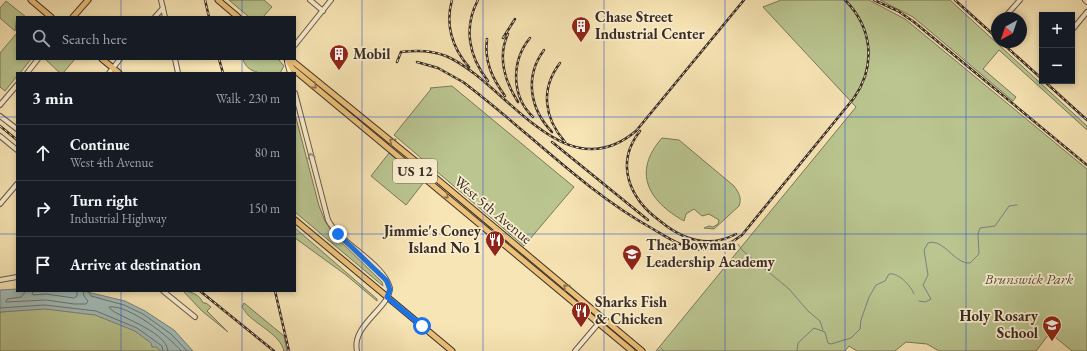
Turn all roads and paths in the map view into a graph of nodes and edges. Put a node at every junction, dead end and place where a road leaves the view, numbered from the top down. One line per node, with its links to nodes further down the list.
1 (31, 0): 12 (main road)
2 (88, 0): 13 (main road)
3 (161, 0): 8 (street)
4 (218, 0): 16 (main road)
5 (310, 0): 9 (street)
6 (332, 0): 9 (street)
7 (1020, 0): 10 (street)
8 (163, 8): 14 (street); 15 (street)
9 (323, 11): 18 (street)
10 (1009, 12)
11 (1087, 12): 17 (street)
12 (50, 16)
13 (74, 16)
14 (156, 16)
15 (165, 16)
16 (237, 16)
17 (1075, 26)
18 (296, 44)
19 (37, 60): 27 (street)
20 (103, 60): 26 (main road)
21 (119, 60): 26 (street)
22 (175, 60): 28 (street)
23 (287, 60): 29 (street)
24 (288, 60): 35 (main road, West 5th Avenue / US 12, one-way to 35)
25 (291, 60): 33 (main road, West 5th Avenue / US 12)
26 (113, 70)
27 (28, 72)
28 (178, 72)
29 (290, 72)
30 (16, 86): 32 (street)
31 (296, 97): 49 (street, one-way to 31)
32 (0, 105)
33 (355, 111): 35 (main road); 39 (main road, West 5th Avenue / US 12, one-way to 33)
34 (0, 116): 36 (street)
35 (351, 117): 40 (main road, West 5th Avenue / US 12)
36 (16, 128)
37 (0, 136): 38 (street)
38 (16, 149)
39 (433, 176): 40 (main road); 44 (main road, West 5th Avenue / US 12)
40 (428, 181): 47 (main road, West 5th Avenue / US 12, one-way to 47)
41 (16, 185): 42 (street)
42 (0, 204)
43 (296, 221): 49 (main road)
44 (550, 274): 47 (main road); 51 (main road, West 5th Avenue / US 12, one-way to 44)
45 (16, 277): 46 (street)
46 (0, 280)
47 (546, 280): 52 (main road, West 5th Avenue / US 12)
48 (164, 292): 50 (street)
49 (387, 297): 53 (street); 54 (main road)
50 (195, 317)
51 (603, 318): 52 (street); 57 (main road, West 5th Avenue / US 12)
52 (598, 323): 55 (street); 56 (main road, West 5th Avenue / US 12)
53 (357, 351)
54 (452, 351)
55 (574, 351)
56 (632, 351)
57 (642, 351)

